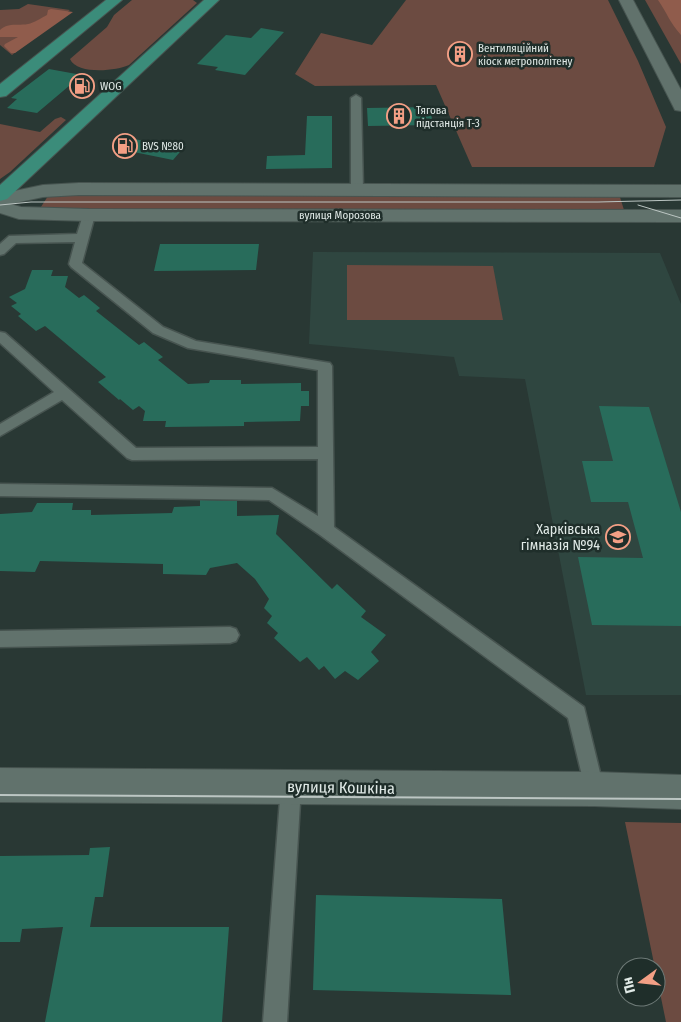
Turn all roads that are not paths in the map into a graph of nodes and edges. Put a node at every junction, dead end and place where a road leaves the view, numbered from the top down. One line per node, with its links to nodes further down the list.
1 (115, 0): 4 (main road)
2 (212, 0): 9 (main road)
3 (626, 0): 6 (main road)
4 (0, 92)
5 (356, 98): 7 (lane)
6 (681, 106)
7 (357, 189): 8 (main road, вулиця Морозова); 10 (main road, вулиця Морозова)
8 (681, 191)
9 (0, 195)
10 (0, 200)
11 (0, 207): 13 (main road, вулиця Морозова)
12 (89, 215): 13 (main road, вулиця Морозова); 14 (main road, вулиця Морозова); 15 (lane)
13 (10, 216)
14 (681, 216)
15 (82, 238): 16 (lane); 20 (lane)
16 (0, 250)
17 (0, 336): 18 (lane)
18 (63, 393): 19 (lane); 20 (lane)
19 (0, 431)
20 (325, 453): 22 (lane)
21 (0, 490): 22 (lane)
22 (326, 530): 27 (lane)
23 (230, 635): 24 (lane)
24 (0, 639)
25 (0, 785): 26 (main road, вулиця Кошкіна)
26 (291, 786): 27 (main road, вулиця Кошкіна); 29 (lane)
27 (594, 789): 28 (main road, вулиця Кошкіна)
28 (681, 792)
29 (275, 1022)

